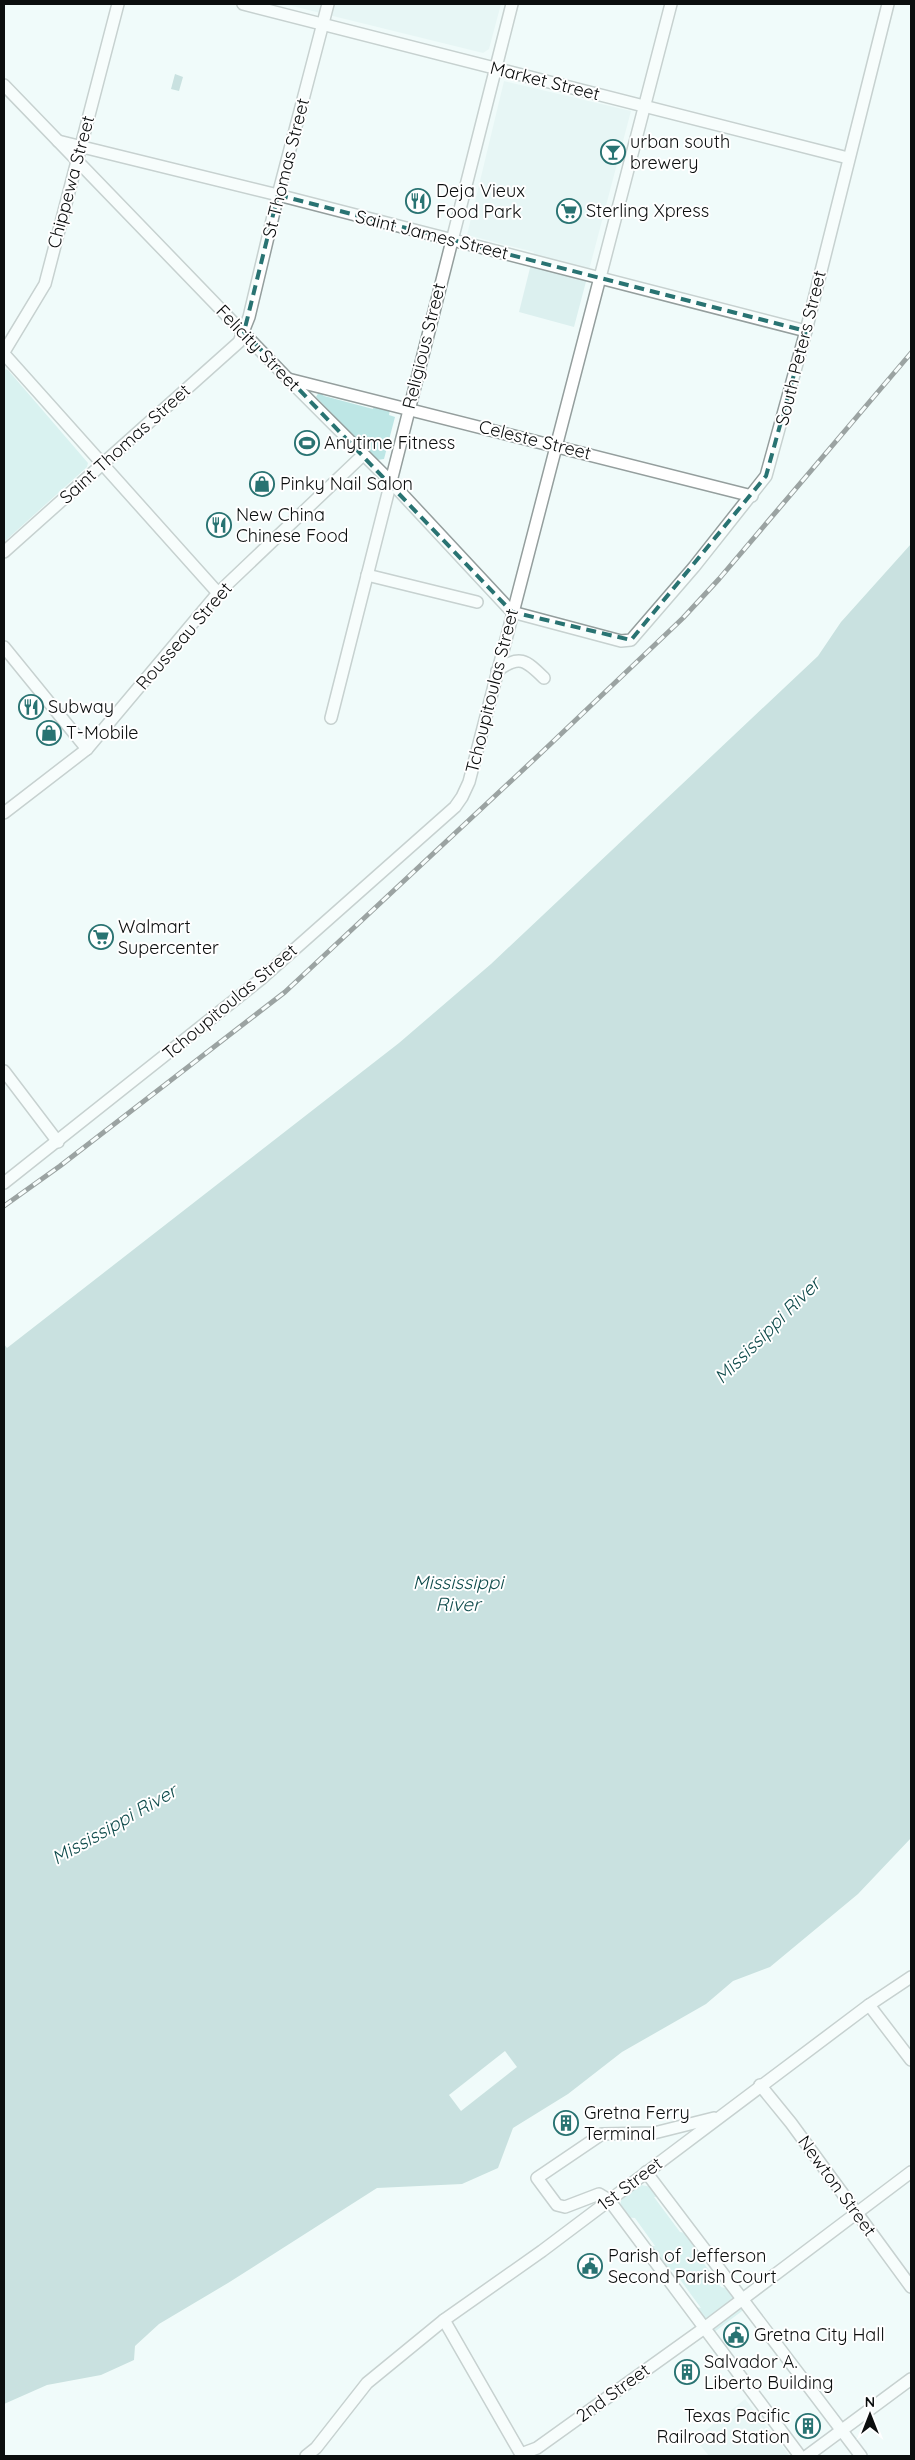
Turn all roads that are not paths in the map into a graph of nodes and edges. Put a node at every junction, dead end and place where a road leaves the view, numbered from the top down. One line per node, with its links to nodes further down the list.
1 (118, 4): 12 (street, Chippewa Street)
2 (243, 4): 7 (street, Market Street)
3 (328, 4): 7 (street, St Thomas Street)
4 (512, 4): 8 (street, Religious Street)
5 (671, 4): 10 (street, Tchoupitoulas Street)
6 (888, 4): 13 (street, South Peters Street)
7 (323, 24): 8 (street, Market Street); 15 (street, St Thomas Street)
8 (496, 68): 10 (street, Market Street); 16 (street, Religious Street)
9 (4, 85): 11 (street, Felicity Street)
10 (645, 106): 13 (street, Market Street); 17 (street, Tchoupitoulas Street)
11 (58, 141): 12 (street, Saint James Street); 14 (street, Felicity Street)
12 (80, 146): 14 (street, Chippewa Street); 15 (street, Saint James Street)
13 (848, 158): 18 (street, South Peters Street)
14 (76, 159): 19 (street, Felicity Street); 20 (street, Chippewa Street)
15 (278, 195): 16 (street, Saint James Street); 19 (street, St Thomas Street)
16 (452, 240): 17 (street, Saint James Street); 22 (street, Religious Street)
17 (599, 278): 18 (street, Saint James Street); 23 (street, Tchoupitoulas Street)
18 (806, 331): 27 (street, South Peters Street)
19 (244, 332): 21 (street, Felicity Street); 25 (street, Saint Thomas Street)
20 (4, 353): 25 (street)
21 (288, 379): 22 (street, Celeste Street); 24 (street, Felicity Street)
22 (408, 408): 23 (street, Celeste Street); 26 (street, Religious Street)
23 (555, 446): 27 (street, Celeste Street); 32 (street, Tchoupitoulas Street)
24 (363, 455): 26 (street, Felicity Street); 30 (street, Rousseau Street)
25 (103, 464): 28 (street, Saint Thomas Street); 30 (street)
26 (390, 481): 29 (street, Religious Street); 32 (street, Felicity Street)
27 (752, 496): 32 (street, South Peters Street)
28 (4, 552)
29 (367, 575): 31 (street); 36 (street, Religious Street)
30 (218, 593): 37 (street, Rousseau Street)
31 (477, 602)
32 (512, 612): 34 (street, Tchoupitoulas Street)
33 (4, 648): 37 (street)
34 (497, 671): 35 (street); 40 (street, Tchoupitoulas Street)
35 (544, 678)
36 (331, 718)
37 (87, 749): 38 (street, Rousseau Street)
38 (4, 813)
39 (4, 1071): 40 (street)
40 (58, 1142): 41 (street, Tchoupitoulas Street)
41 (4, 1183)
42 (911, 1977): 43 (street, 1st Street)
43 (869, 2005): 44 (street); 45 (street, 1st Street)
44 (911, 2060)
45 (760, 2085): 46 (street, 1st Street); 50 (street, Newton Street)
46 (719, 2116): 47 (street, 1st Street); 49 (street)
47 (646, 2172): 49 (street, 1st Street); 52 (street)
48 (911, 2172): 50 (street)
49 (609, 2200): 53 (street, 1st Street); 54 (street)
50 (856, 2213): 51 (street, Newton Street); 52 (street)
51 (911, 2287)
52 (743, 2298): 54 (street, 2nd Street); 56 (street)
53 (444, 2320): 57 (street, 1st Street); 58 (street)
54 (703, 2329): 58 (street, 2nd Street); 60 (street)
55 (911, 2379): 56 (street)
56 (842, 2430): 61 (street); 62 (street)
57 (319, 2452): 59 (street, 1st Street)
58 (522, 2455)
59 (306, 2456)
60 (800, 2456)
61 (807, 2456)
62 (861, 2456)

